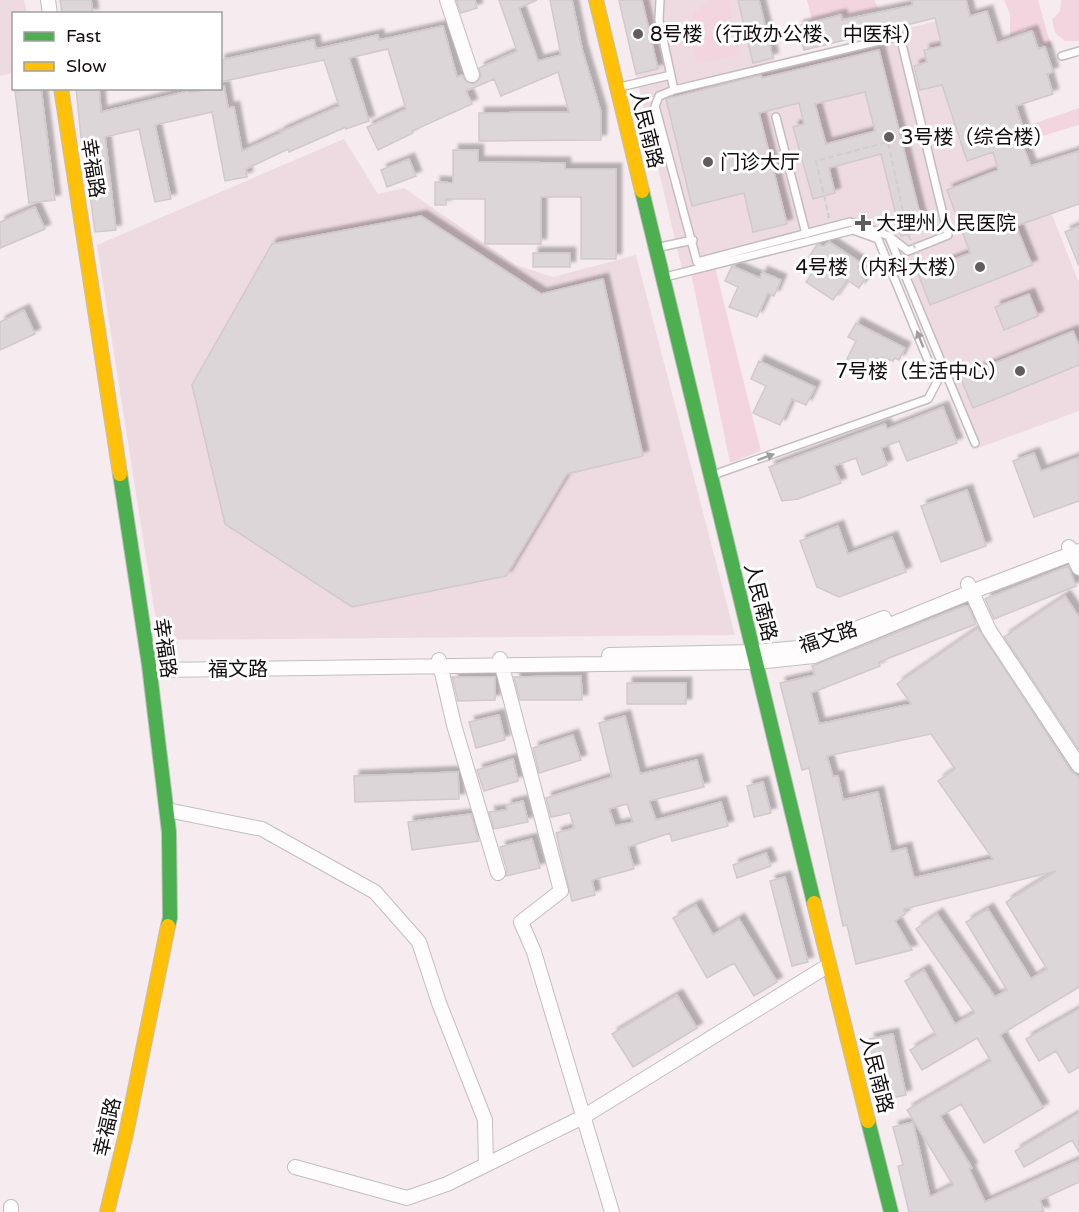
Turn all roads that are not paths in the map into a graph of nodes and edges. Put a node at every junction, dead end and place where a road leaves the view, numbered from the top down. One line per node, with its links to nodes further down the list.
1 (447, 0): 6 (street)
2 (596, 0): 8 (main road, 人民南路)
3 (660, 0): 7 (lane)
4 (1079, 51): 5 (lane)
5 (1062, 56)
6 (472, 75)
7 (671, 75): 8 (lane); 10 (lane)
8 (617, 87): 15 (main road, 人民南路)
9 (61, 90): 25 (main road, 幸福路)
10 (674, 90): 13 (lane); 14 (lane)
11 (776, 117): 12 (lane)
12 (806, 234): 13 (lane); 14 (lane)
13 (889, 236): 17 (lane)
14 (693, 240): 15 (lane)
15 (656, 248): 16 (main road, 人民南路)
16 (663, 278): 18 (main road, 人民南路); 18 (lane, one-way to 16)
17 (975, 443)
18 (711, 476): 22 (main road, 人民南路)
19 (1075, 549): 20 (street); 21 (street, 福文路)
20 (1079, 568)
21 (970, 588): 22 (street, 福文路); 26 (street)
22 (755, 657): 23 (street, 福文路); 29 (main road, 人民南路)
23 (500, 662): 24 (street, 福文路); 30 (street)
24 (440, 663): 25 (street, 福文路); 28 (street)
25 (148, 665): 27 (main road, 幸福路)
26 (1079, 766)
27 (167, 810): 31 (street); 33 (main road, 幸福路)
28 (498, 873)
29 (829, 965): 30 (street); 35 (main road, 人民南路)
30 (583, 1118): 31 (street); 34 (street)
31 (486, 1165): 32 (street)
32 (295, 1167)
33 (107, 1212)
34 (612, 1212)
35 (891, 1212)

